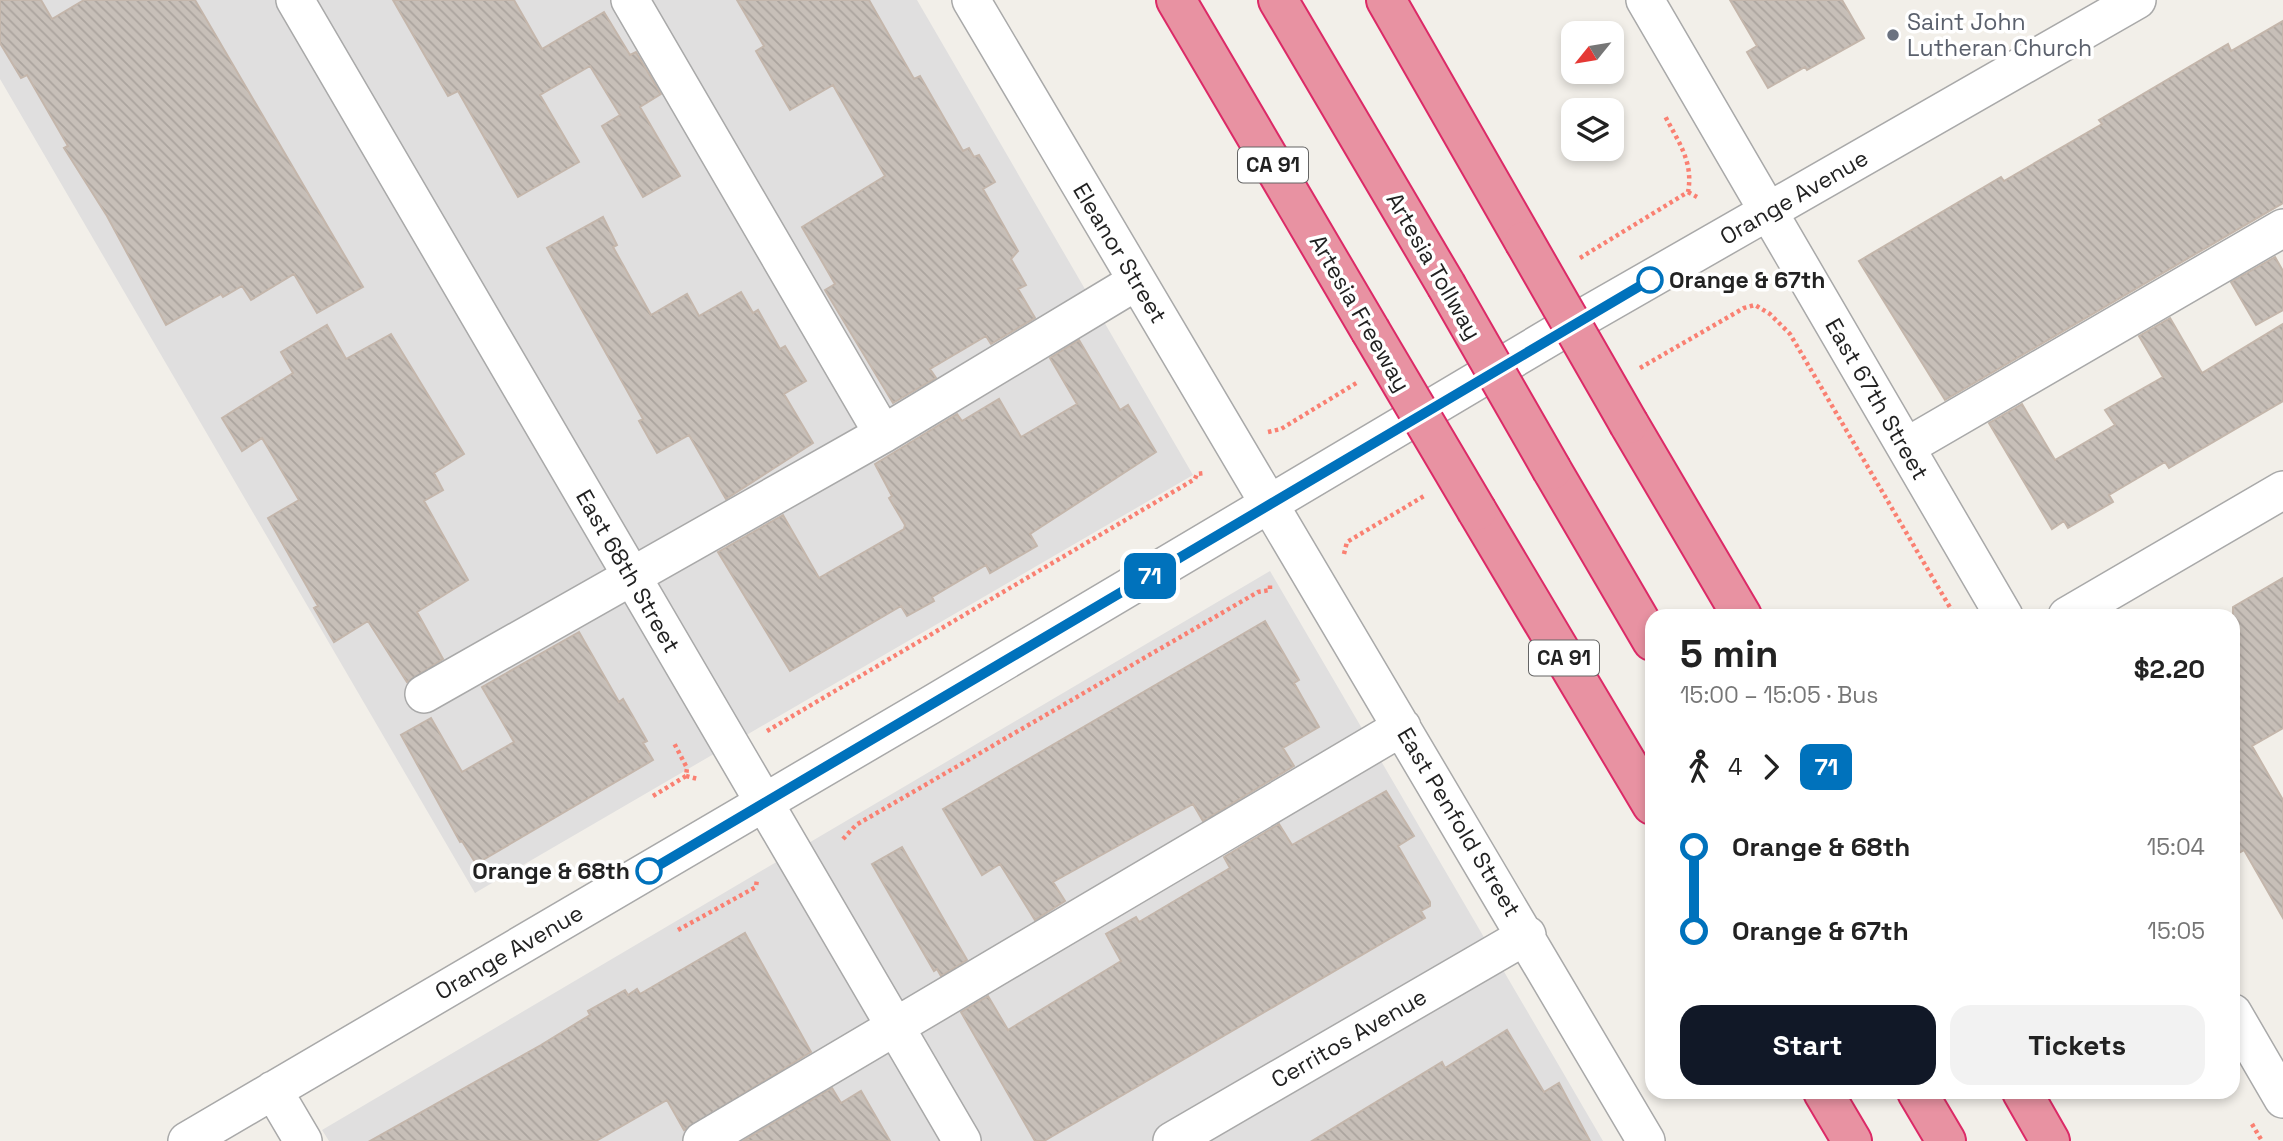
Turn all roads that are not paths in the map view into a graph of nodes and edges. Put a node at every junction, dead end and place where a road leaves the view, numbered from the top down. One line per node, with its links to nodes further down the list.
1 (295, 0): 16 (street, East 68th Street)
2 (630, 0): 12 (street)
3 (971, 0): 11 (street, Eleanor Street)
4 (1176, 0): 23 (highway, Artesia Freeway / CA 91, bridge)
5 (1278, 0): 20 (highway, Artesia Tollway, bridge)
6 (1386, 0): 17 (highway, bridge)
7 (1645, 0): 9 (street, East 67th Street)
8 (2137, 0): 9 (street, Orange Avenue)
9 (1769, 212): 13 (street, East 67th Street); 15 (street, Orange Avenue)
10 (2283, 228): 13 (street)
11 (1137, 281): 12 (street); 15 (street, Eleanor Street)
12 (883, 434): 16 (street)
13 (1906, 447): 18 (street, East 67th Street)
14 (2283, 490): 19 (street)
15 (1270, 505): 22 (street, East Penfold Street); 24 (street, Orange Avenue)
16 (632, 576): 21 (street); 24 (street, East 68th Street)
17 (1738, 609)
18 (2000, 609)
19 (2079, 609)
20 (1645, 629)
21 (424, 694)
22 (1402, 727): 25 (street, East Penfold Street); 27 (street)
23 (1645, 793)
24 (765, 803): 27 (street, East 68th Street); 28 (street, Orange Avenue)
25 (1527, 935): 37 (street, Cerritos Avenue); 38 (street, East Penfold Street)
26 (2240, 1025): 32 (street)
27 (895, 1026): 35 (street); 36 (street, East 68th Street)
28 (273, 1090): 33 (street, Orange Avenue); 34 (street)
29 (1827, 1099): 39 (highway)
30 (1921, 1099): 40 (highway)
31 (2026, 1099): 41 (highway)
32 (2283, 1099)
33 (187, 1141)
34 (303, 1141)
35 (702, 1141)
36 (962, 1141)
37 (1172, 1141)
38 (1646, 1141)
39 (1852, 1141)
40 (1946, 1141)
41 (2050, 1141)

